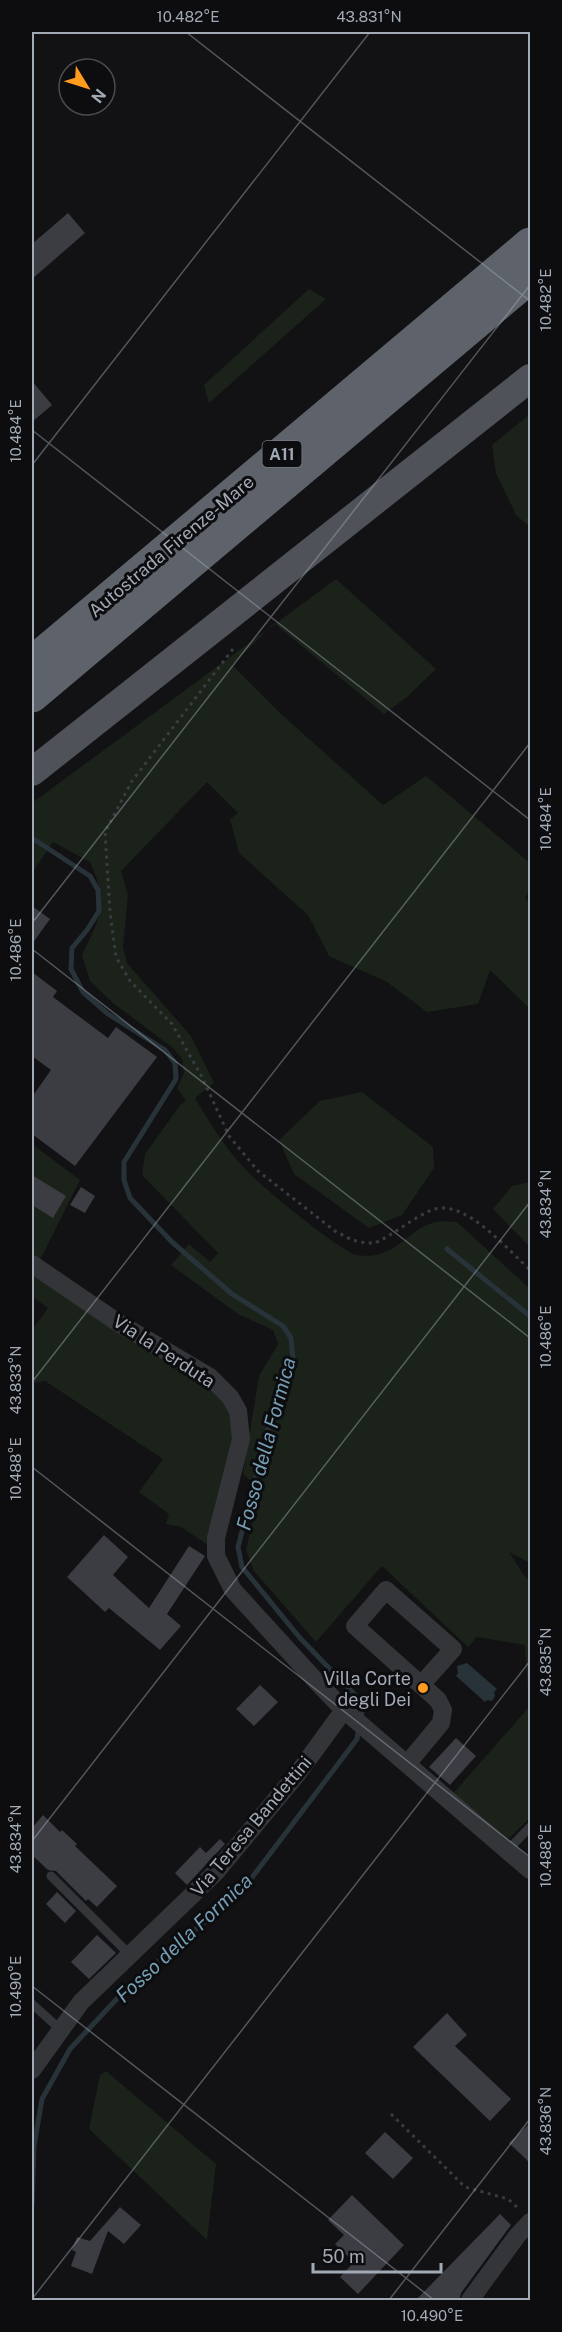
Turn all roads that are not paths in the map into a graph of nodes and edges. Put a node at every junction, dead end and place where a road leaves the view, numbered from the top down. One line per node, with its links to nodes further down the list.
1 (531, 244): 4 (highway, Autostrada Firenze-Mare / A11)
2 (531, 277): 5 (highway, Autostrada Firenze-Mare / A11)
3 (531, 378): 6 (main road)
4 (32, 663)
5 (32, 696)
6 (32, 772)
7 (32, 1264): 9 (street, Via la Perduta)
8 (421, 1685): 8 (street); 10 (street)
9 (344, 1710): 10 (street, Via la Perduta); 15 (street, Via Teresa Bandettini)
10 (407, 1764): 12 (street, Via la Perduta)
11 (531, 1827): 12 (lane)
12 (508, 1850): 13 (street, Via la Perduta)
13 (531, 1870)
14 (51, 1876): 15 (lane)
15 (130, 1955): 17 (street, Via Teresa Bandettini)
16 (32, 2004): 17 (lane)
17 (60, 2029): 18 (street, Via Teresa Bandettini)
18 (32, 2070)
19 (527, 2217): 20 (street)
20 (470, 2301)

